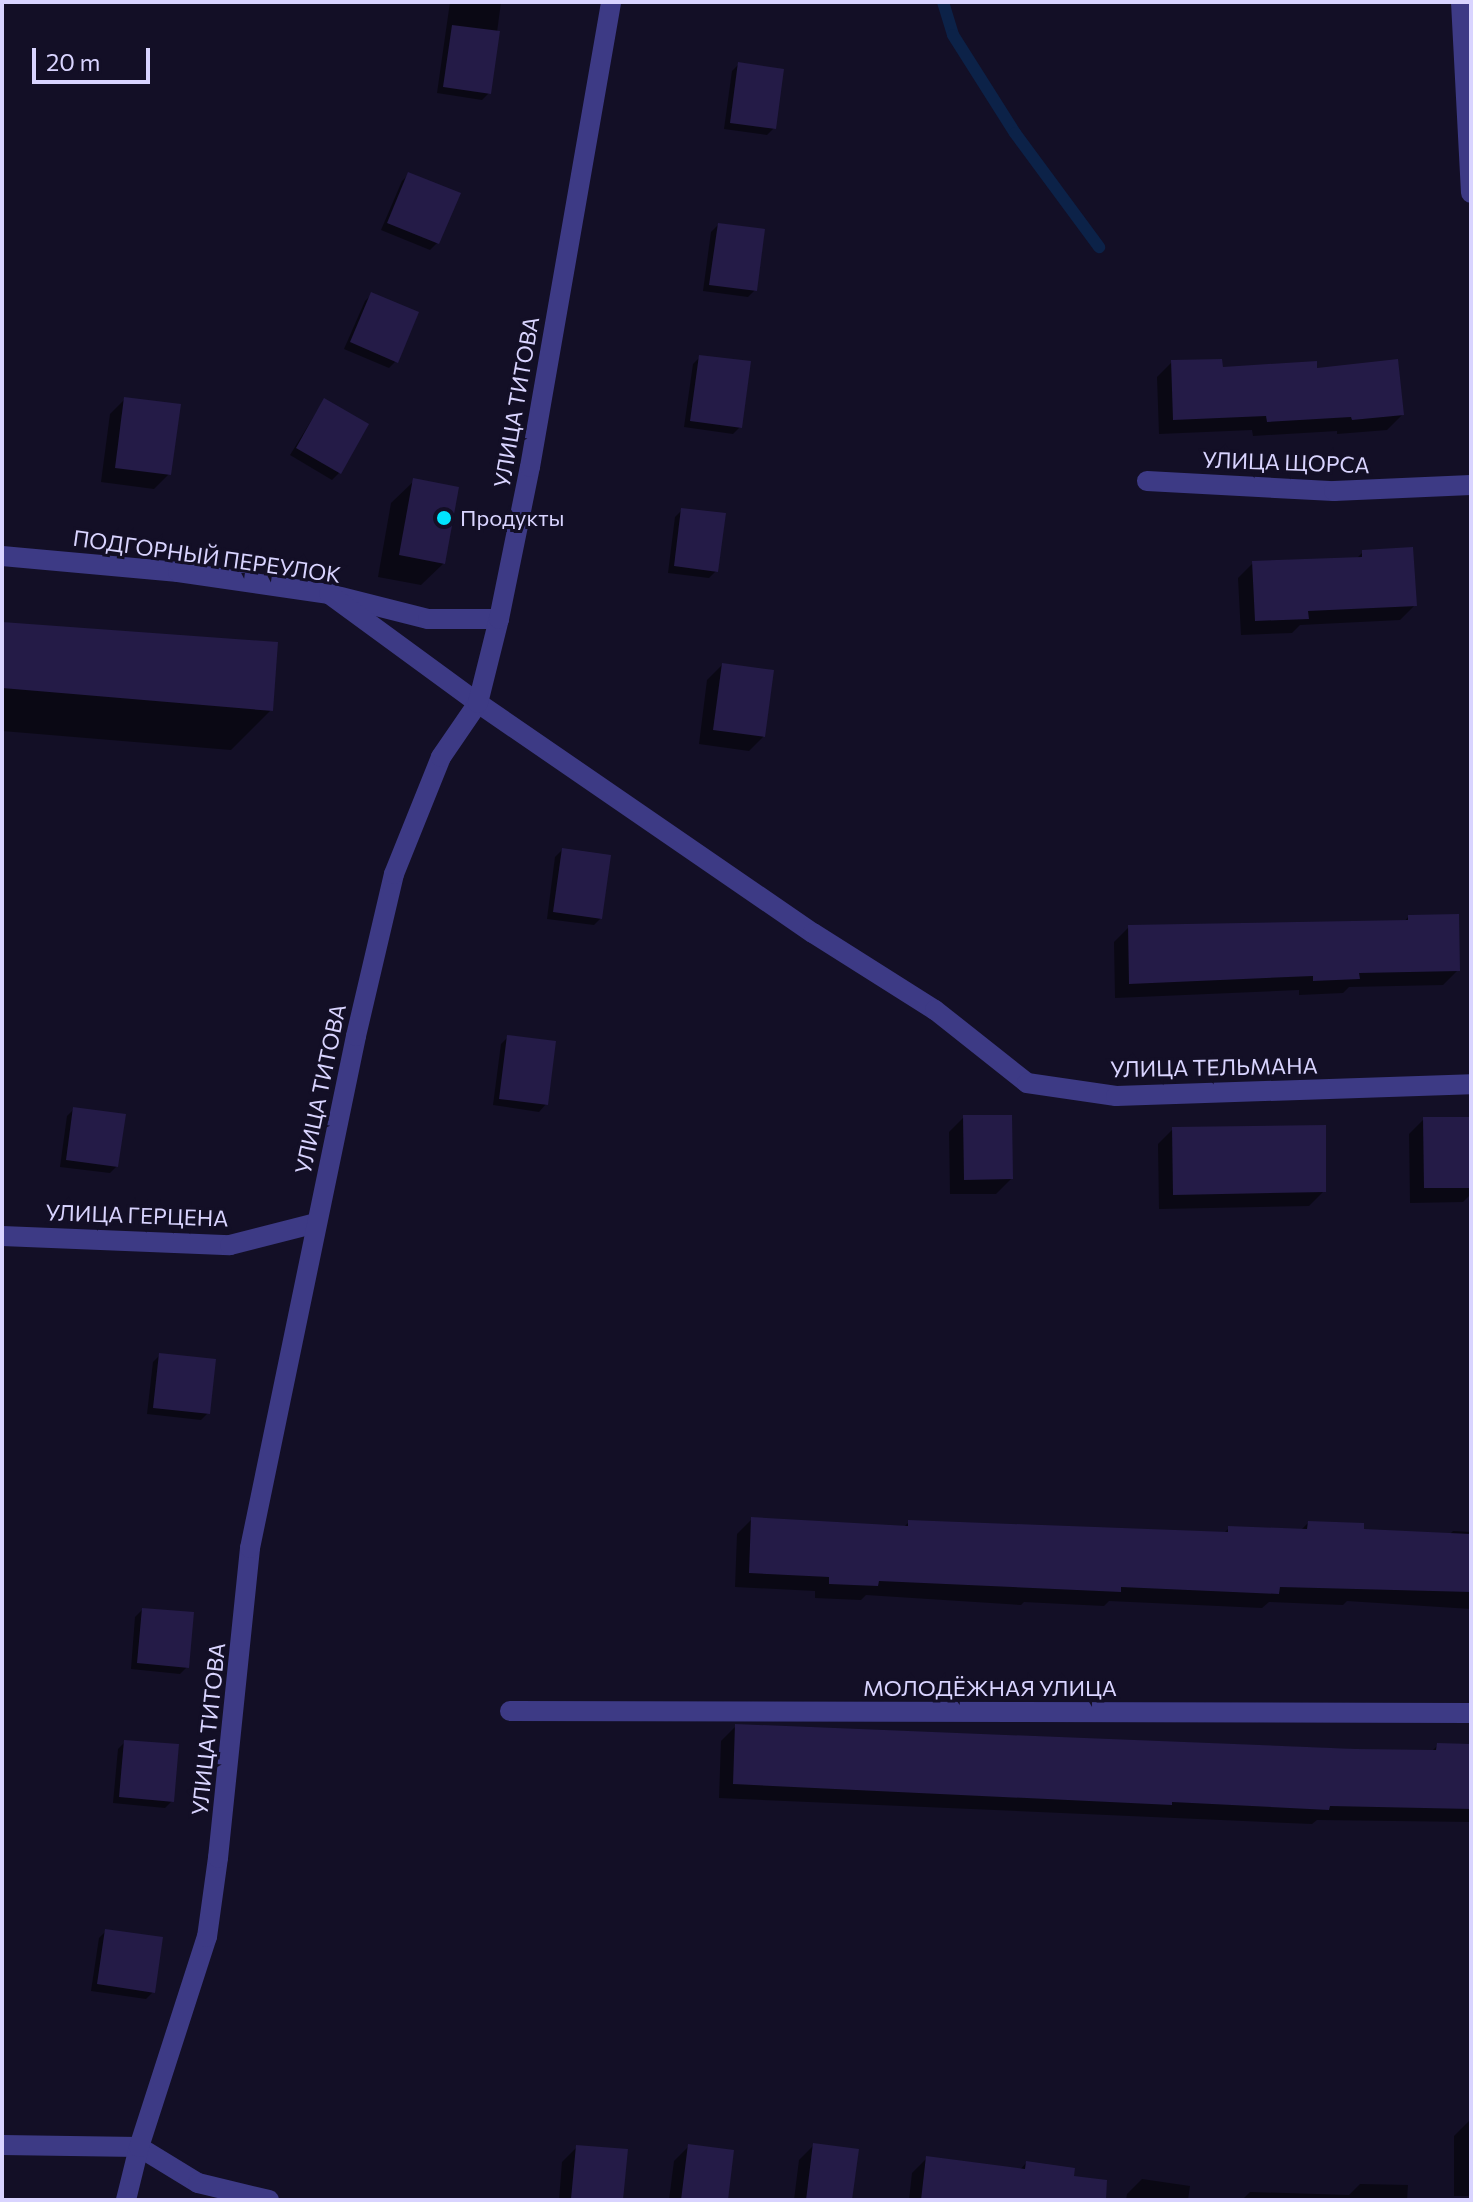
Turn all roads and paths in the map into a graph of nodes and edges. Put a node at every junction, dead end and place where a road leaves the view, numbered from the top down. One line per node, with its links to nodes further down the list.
1 (611, 2): 8 (street, УЛИЦА ТИТОВА)
2 (1461, 2): 3 (street)
3 (1471, 193)
4 (1147, 481): 5 (street, УЛИЦА ЩОРСА)
5 (1471, 485)
6 (2, 556): 7 (street, ПОДГОРНЫЙ ПЕРЕУЛОК)
7 (329, 594): 8 (street, ПОДГОРНЫЙ ПЕРЕУЛОК); 9 (street, УЛИЦА ТЕЛЬМАНА)
8 (499, 619): 9 (street, УЛИЦА ТИТОВА)
9 (478, 703): 10 (street, УЛИЦА ТЕЛЬМАНА); 11 (street, УЛИЦА ТИТОВА)
10 (1471, 1084)
11 (316, 1223): 12 (street, УЛИЦА ГЕРЦЕНА); 16 (street, УЛИЦА ТИТОВА)
12 (2, 1236)
13 (510, 1711): 14 (street, МОЛОДЁЖНАЯ УЛИЦА)
14 (1471, 1713)
15 (2, 2145): 16 (street)
16 (139, 2147): 17 (street, УЛИЦА ТИТОВА); 18 (street)
17 (126, 2200)
18 (269, 2200)

